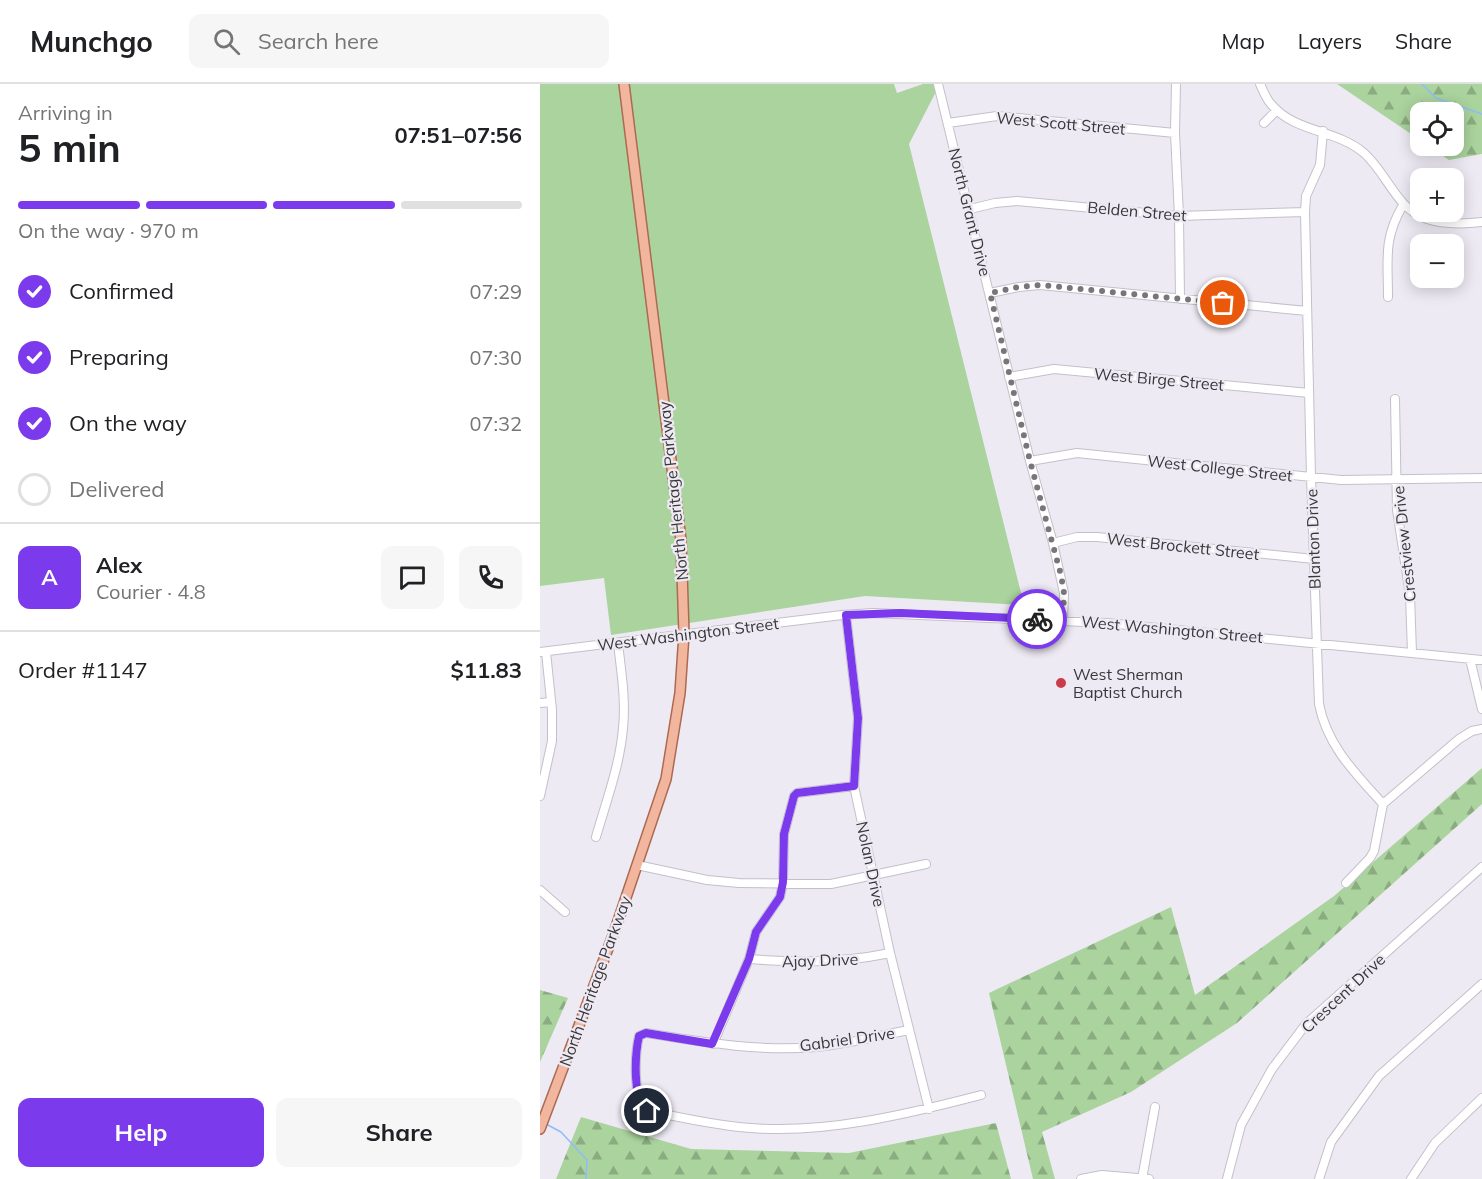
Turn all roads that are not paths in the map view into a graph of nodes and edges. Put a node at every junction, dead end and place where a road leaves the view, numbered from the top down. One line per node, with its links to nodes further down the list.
1 (624, 84): 30 (main road, North Heritage Parkway)
2 (938, 84): 6 (street, North Grant Drive)
3 (1176, 84): 9 (street)
4 (1260, 84): 5 (street)
5 (1277, 110): 7 (street); 8 (street)
6 (948, 123): 9 (street, West Scott Street); 11 (street, North Grant Drive)
7 (1264, 123)
8 (1323, 131): 10 (street); 12 (street, Blanton Drive)
9 (1175, 133): 13 (street)
10 (1403, 205): 14 (street); 16 (street)
11 (970, 209): 13 (street, Belden Street); 15 (street, North Grant Drive)
12 (1305, 212): 13 (street, Belden Street); 18 (street, Blanton Drive)
13 (1179, 216): 17 (street)
14 (1482, 222)
15 (990, 293): 17 (street); 19 (street, North Grant Drive)
16 (1388, 297)
17 (1180, 299): 18 (street)
18 (1307, 311): 20 (street, Blanton Drive)
19 (1009, 377): 20 (street, West Birge Street); 22 (street, North Grant Drive)
20 (1309, 393): 23 (street, Blanton Drive)
21 (1395, 399): 25 (street, Crestview Drive)
22 (1030, 461): 23 (street, West College Street); 26 (street, North Grant Drive)
23 (1311, 477): 25 (street, West College Street); 27 (street, Blanton Drive)
24 (1482, 478): 25 (street, West College Street)
25 (1397, 480): 34 (street, Crestview Drive)
26 (1053, 543): 27 (street, West Brockett Street); 29 (street, North Grant Drive)
27 (1314, 559): 32 (street, Blanton Drive)
28 (846, 615): 29 (street, West Washington Street); 30 (street, West Washington Street); 41 (street, Nolan Drive)
29 (1063, 620): 32 (street, West Washington Street)
30 (684, 634): 31 (street, West Washington Street); 46 (main road, North Heritage Parkway)
31 (618, 643): 33 (street, West Washington Street); 44 (street)
32 (1318, 643): 34 (street, West Washington Street); 43 (street, Blanton Drive)
33 (543, 652): 37 (street)
34 (1412, 653): 35 (street, West Washington Street)
35 (1470, 659): 36 (street, West Washington Street); 39 (street)
36 (1482, 660)
37 (551, 702): 38 (street); 42 (street)
38 (540, 703)
39 (1482, 709)
40 (1482, 729): 43 (street)
41 (854, 786): 48 (street, Nolan Drive); 49 (street)
42 (540, 796)
43 (1383, 804): 50 (street)
44 (596, 837)
45 (926, 864): 48 (street)
46 (637, 866): 49 (street); 62 (main road, North Heritage Parkway)
47 (1482, 867): 65 (street, Crescent Drive)
48 (873, 875): 49 (street); 53 (street, Nolan Drive)
49 (783, 882): 54 (street)
50 (1346, 884)
51 (541, 892): 52 (street)
52 (565, 912)
53 (890, 953): 54 (street, Ajay Drive); 56 (street, Nolan Drive)
54 (749, 959): 57 (street)
55 (1482, 984): 66 (street)
56 (909, 1030): 57 (street, Gabriel Drive); 61 (street, Nolan Drive)
57 (712, 1044): 61 (street, Gabriel Drive)
58 (981, 1095): 61 (street)
59 (1482, 1098): 67 (street)
60 (1155, 1107): 64 (street)
61 (929, 1109)
62 (540, 1129)
63 (1081, 1179): 64 (street)
64 (1145, 1179)
65 (1227, 1179)
66 (1319, 1179)
67 (1411, 1179)

